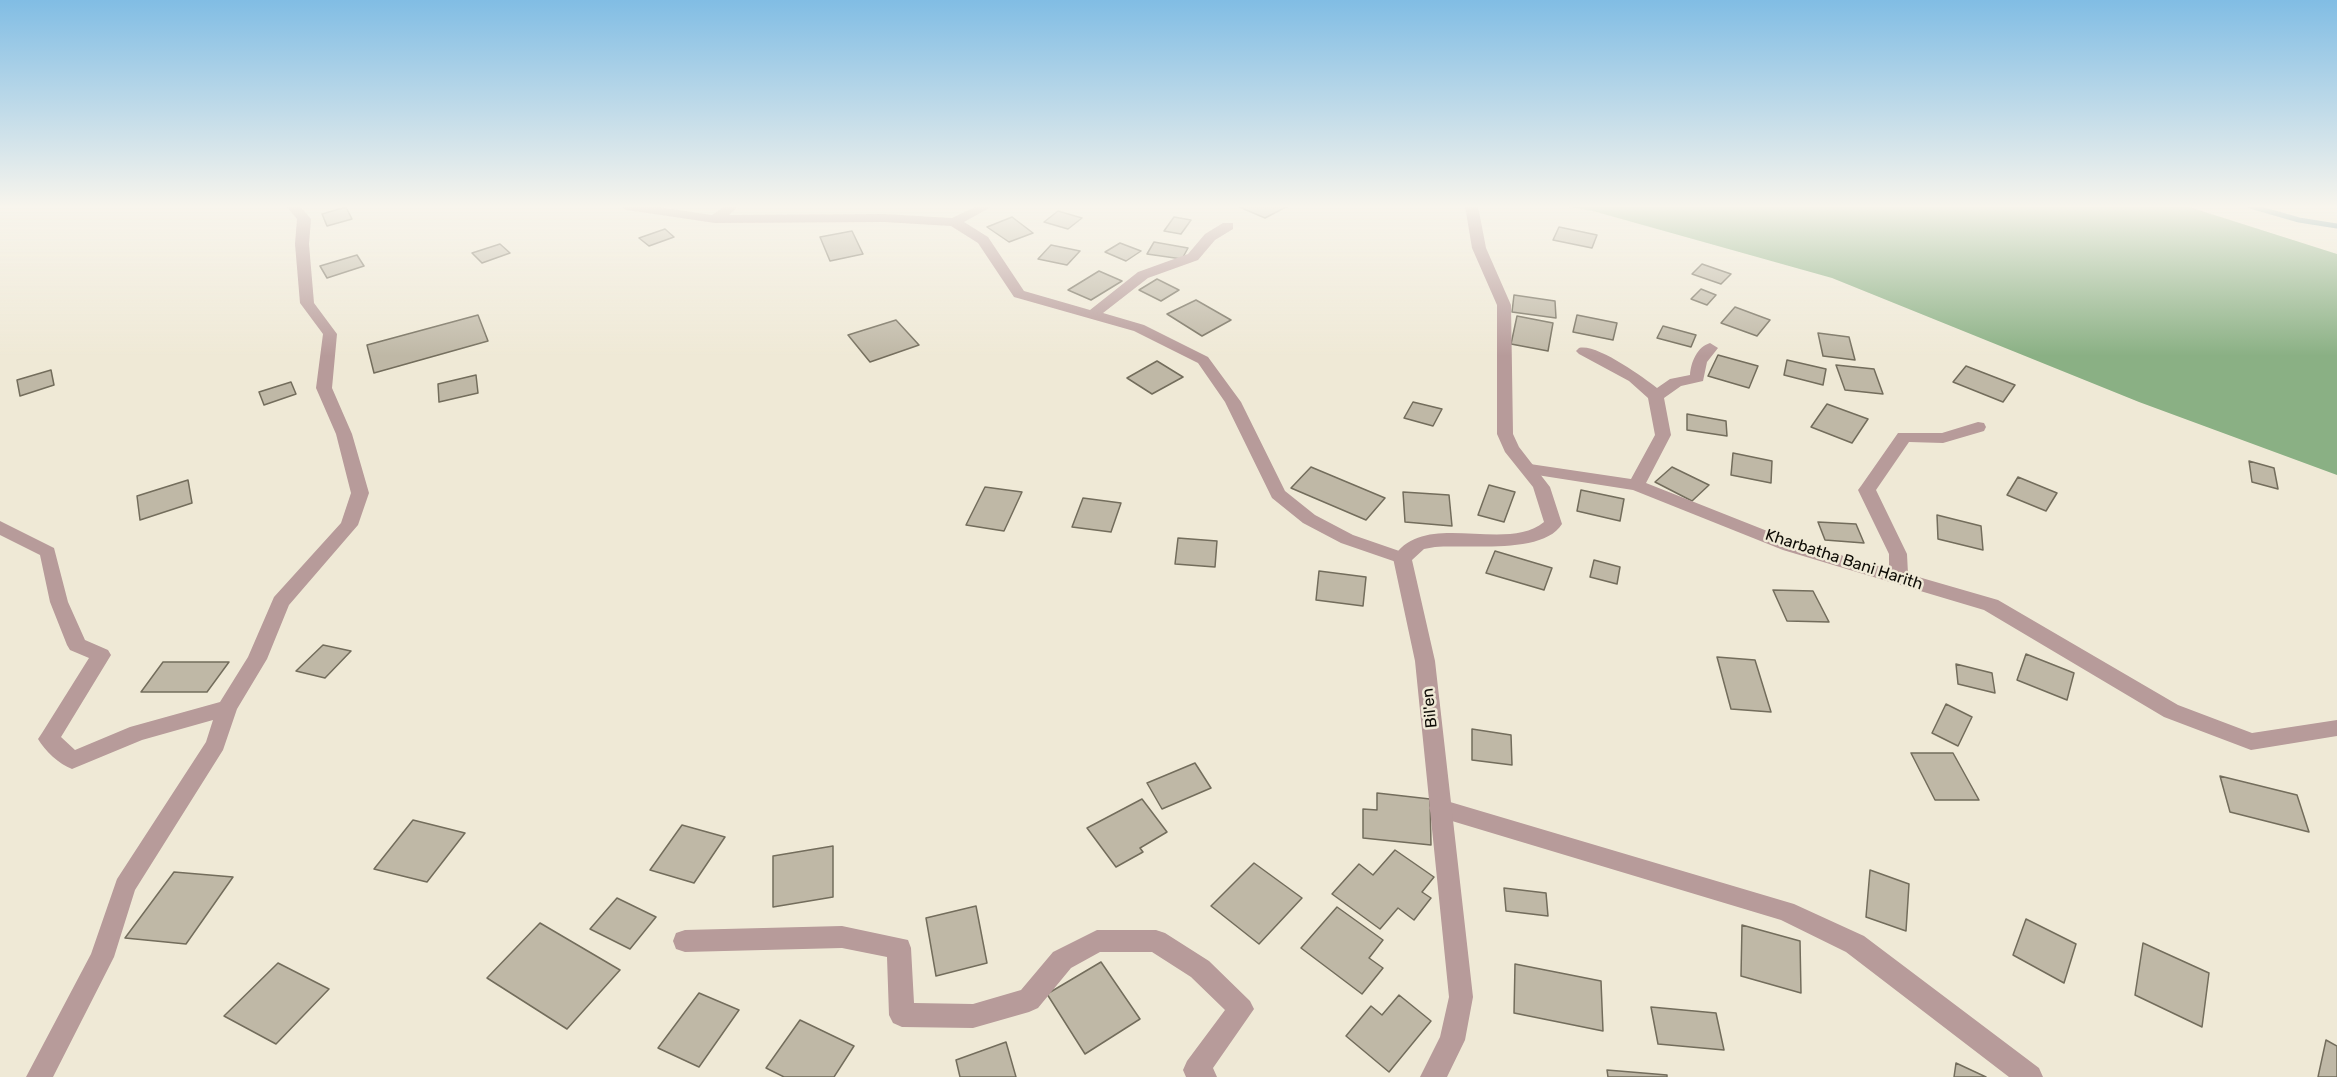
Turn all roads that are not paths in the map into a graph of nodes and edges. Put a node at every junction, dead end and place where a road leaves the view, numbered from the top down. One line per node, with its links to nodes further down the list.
1 (303, 256): 15 (street)
2 (994, 256): 5 (street)
3 (1194, 256): 5 (street)
4 (1483, 256): 10 (street)
5 (1092, 315): 13 (street)
6 (1710, 348): 8 (street)
7 (1584, 351): 8 (street)
8 (1656, 396): 11 (street)
9 (1978, 427): 14 (street)
10 (1530, 470): 11 (street, Kharbatha Bani Harith); 13 (street)
11 (1636, 485): 14 (street, Kharbatha Bani Harith)
12 (0, 527): 15 (street)
13 (1402, 558): 17 (street, Bil'en)
14 (1899, 578): 16 (street, Kharbatha Bani Harith)
15 (227, 708): 19 (street)
16 (2337, 728)
17 (1440, 808): 21 (street, Bil'en); 22 (street)
18 (685, 941): 20 (street)
19 (39, 1077)
20 (1204, 1077)
21 (1433, 1077)
22 (2030, 1077)

